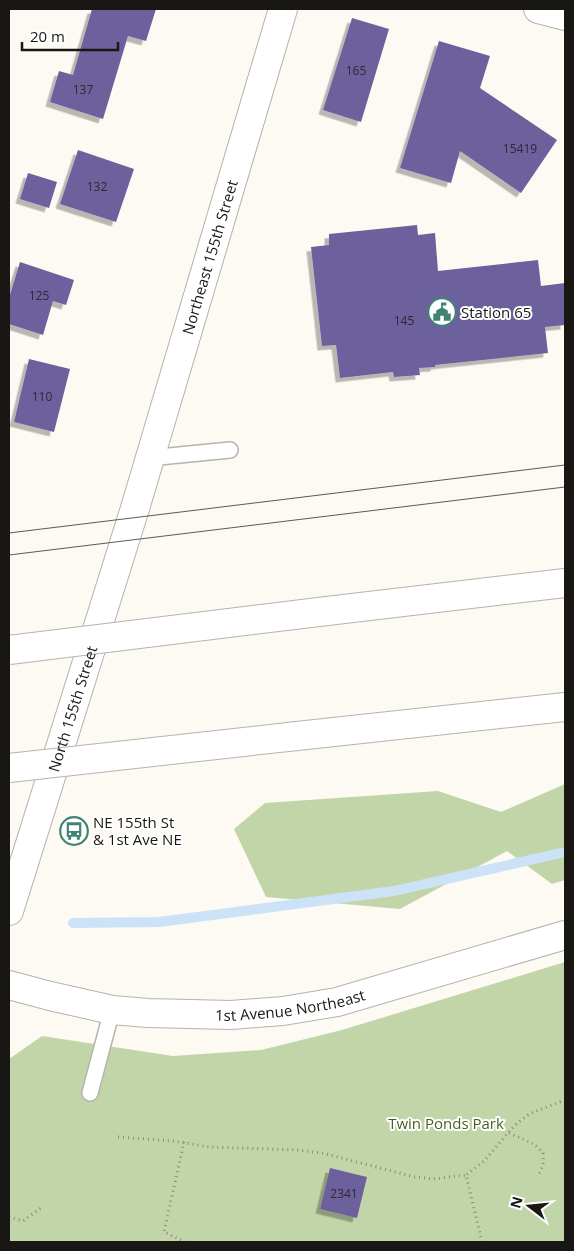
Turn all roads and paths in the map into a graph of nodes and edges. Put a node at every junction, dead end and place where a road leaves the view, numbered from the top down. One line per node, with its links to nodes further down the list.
1 (283, 9): 3 (main road, Northeast 155th Street)
2 (230, 450): 3 (lane)
3 (149, 458): 4 (main road, Northeast 155th Street)
4 (136, 505): 9 (main road, North 155th Street)
5 (565, 583): 6 (main road, bridge)
6 (9, 650)
7 (565, 707): 8 (main road, bridge)
8 (9, 768)
9 (9, 911)
10 (565, 936): 12 (main road, 1st Avenue Northeast)
11 (9, 985): 12 (main road, 1st Avenue Northeast)
12 (112, 1010): 13 (lane)
13 (90, 1093)
14 (565, 1100): 15 (path)
15 (509, 1133): 18 (path); 19 (path)
16 (118, 1137): 17 (path)
17 (184, 1142): 18 (path); 22 (path)
18 (466, 1174): 23 (path)
19 (538, 1177)
20 (41, 1208): 21 (path)
21 (9, 1217)
22 (186, 1242)
23 (482, 1242)

